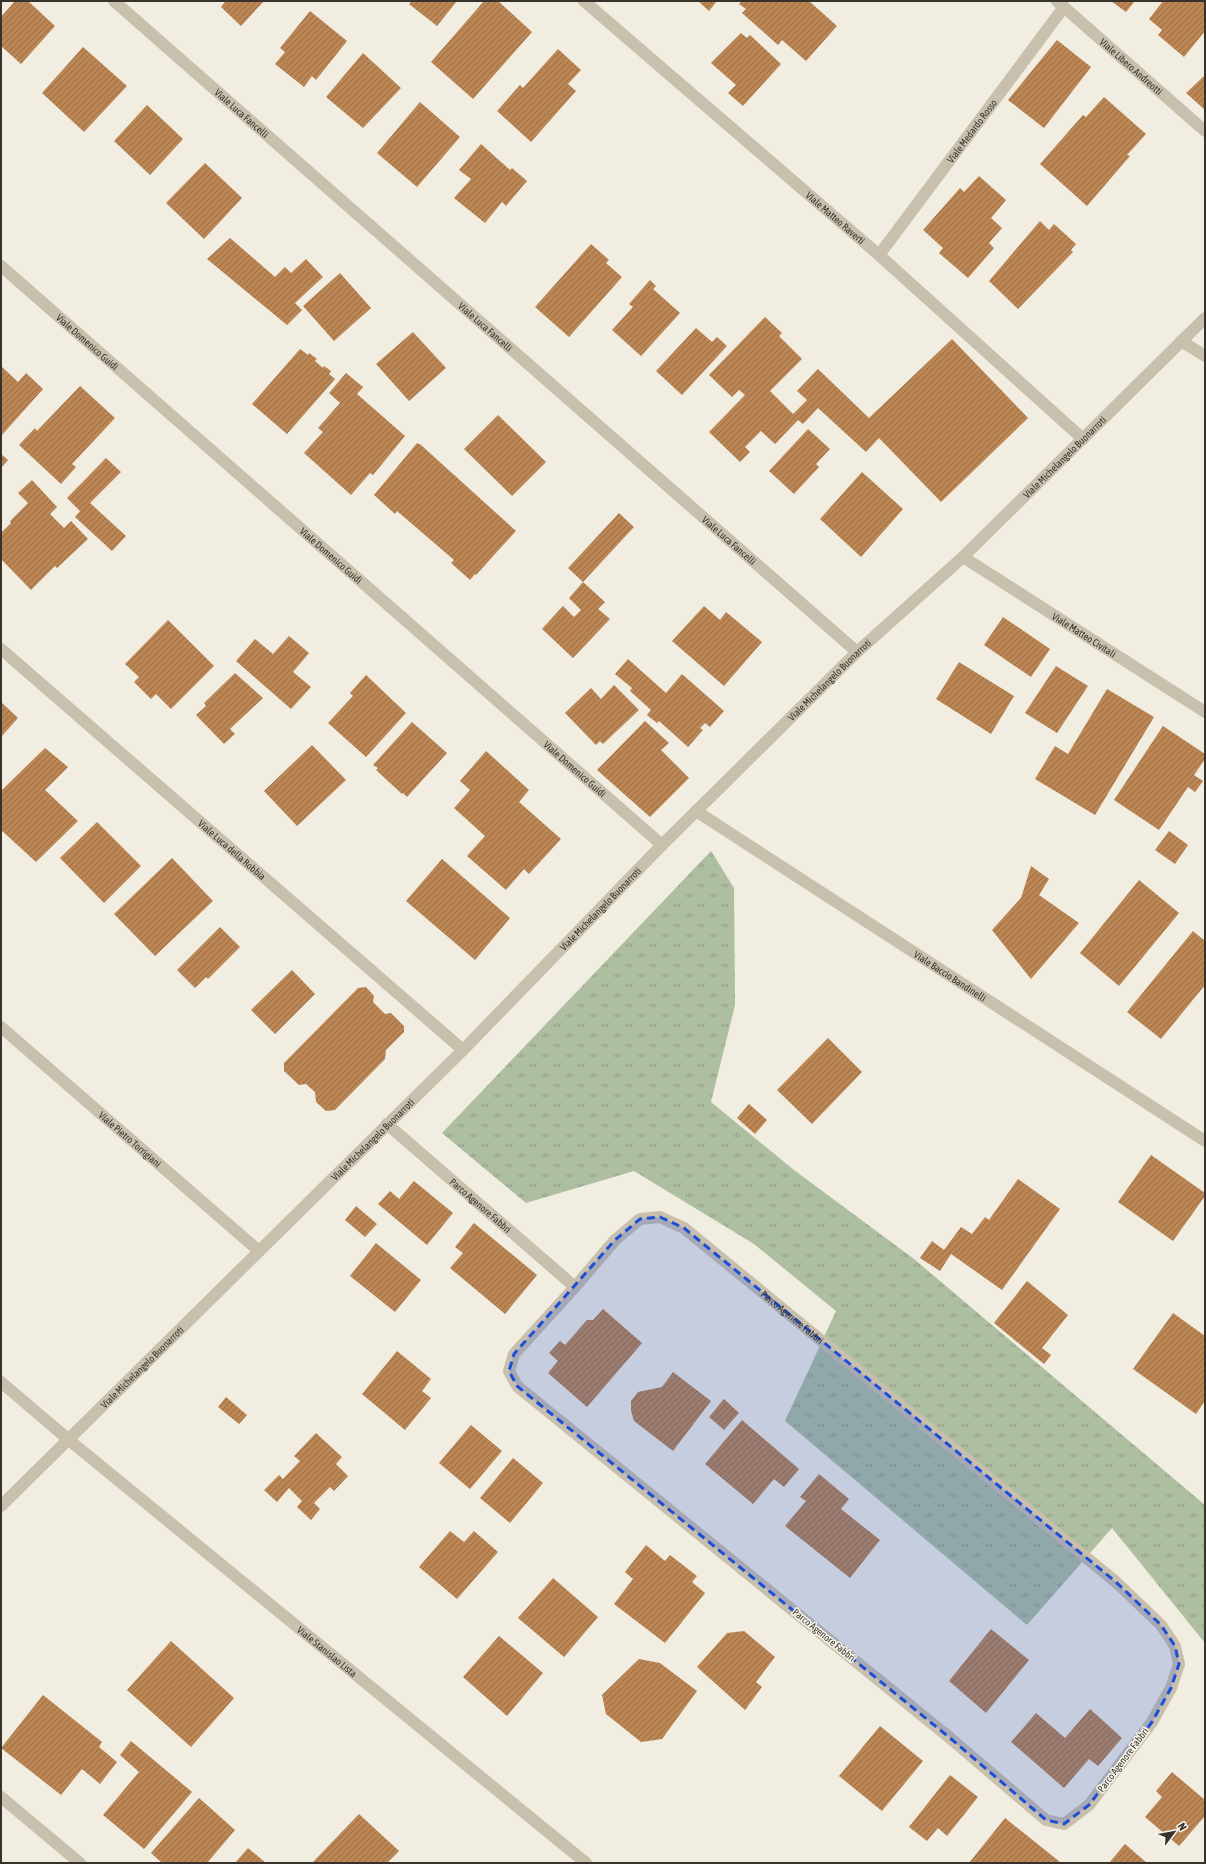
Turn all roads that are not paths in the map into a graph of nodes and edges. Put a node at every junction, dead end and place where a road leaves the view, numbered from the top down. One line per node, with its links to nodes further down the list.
1 (114, 1): 13 (street, Viale Luca Fancelli)
2 (584, 1): 5 (street, Viale Matteo Raverti)
3 (1061, 4): 4 (street, Viale Libero Andreotti); 5 (street, Viale Medardo Rosso)
4 (1205, 131)
5 (879, 254): 10 (street, Viale Matteo Raverti)
6 (1, 266): 16 (street, Viale Domenico Guidi)
7 (1205, 318): 8 (street, Viale Michelangelo Buonarroti)
8 (1182, 341): 9 (street); 10 (street, Viale Michelangelo Buonarroti)
9 (1205, 356)
10 (1083, 439): 11 (street, Viale Michelangelo Buonarroti)
11 (963, 557): 13 (street, Viale Michelangelo Buonarroti); 14 (street, Viale Matteo Civitali)
12 (1, 649): 18 (street, Viale Luca della Robbia)
13 (857, 652): 15 (street, Viale Michelangelo Buonarroti)
14 (1205, 712)
15 (696, 810): 16 (street, Viale Michelangelo Buonarroti); 20 (street, Viale Baccio Bandinelli)
16 (662, 845): 18 (street, Viale Michelangelo Buonarroti)
17 (1, 1027): 21 (street, Viale Pietro Torrigiani)
18 (463, 1050): 19 (street, Viale Michelangelo Buonarroti)
19 (387, 1124): 21 (street, Viale Michelangelo Buonarroti); 22 (street, Parco Agenore Fabbri)
20 (1205, 1141)
21 (259, 1251): 24 (street, Viale Michelangelo Buonarroti)
22 (575, 1287): 22 (street, Parco Agenore Fabbri)
23 (1, 1382): 24 (street, Viale Stanislao Lista)
24 (69, 1440): 25 (street, Viale Michelangelo Buonarroti); 28 (street, Viale Stanislao Lista)
25 (1, 1506)
26 (1, 1797): 27 (street)
27 (80, 1863)
28 (586, 1863)

